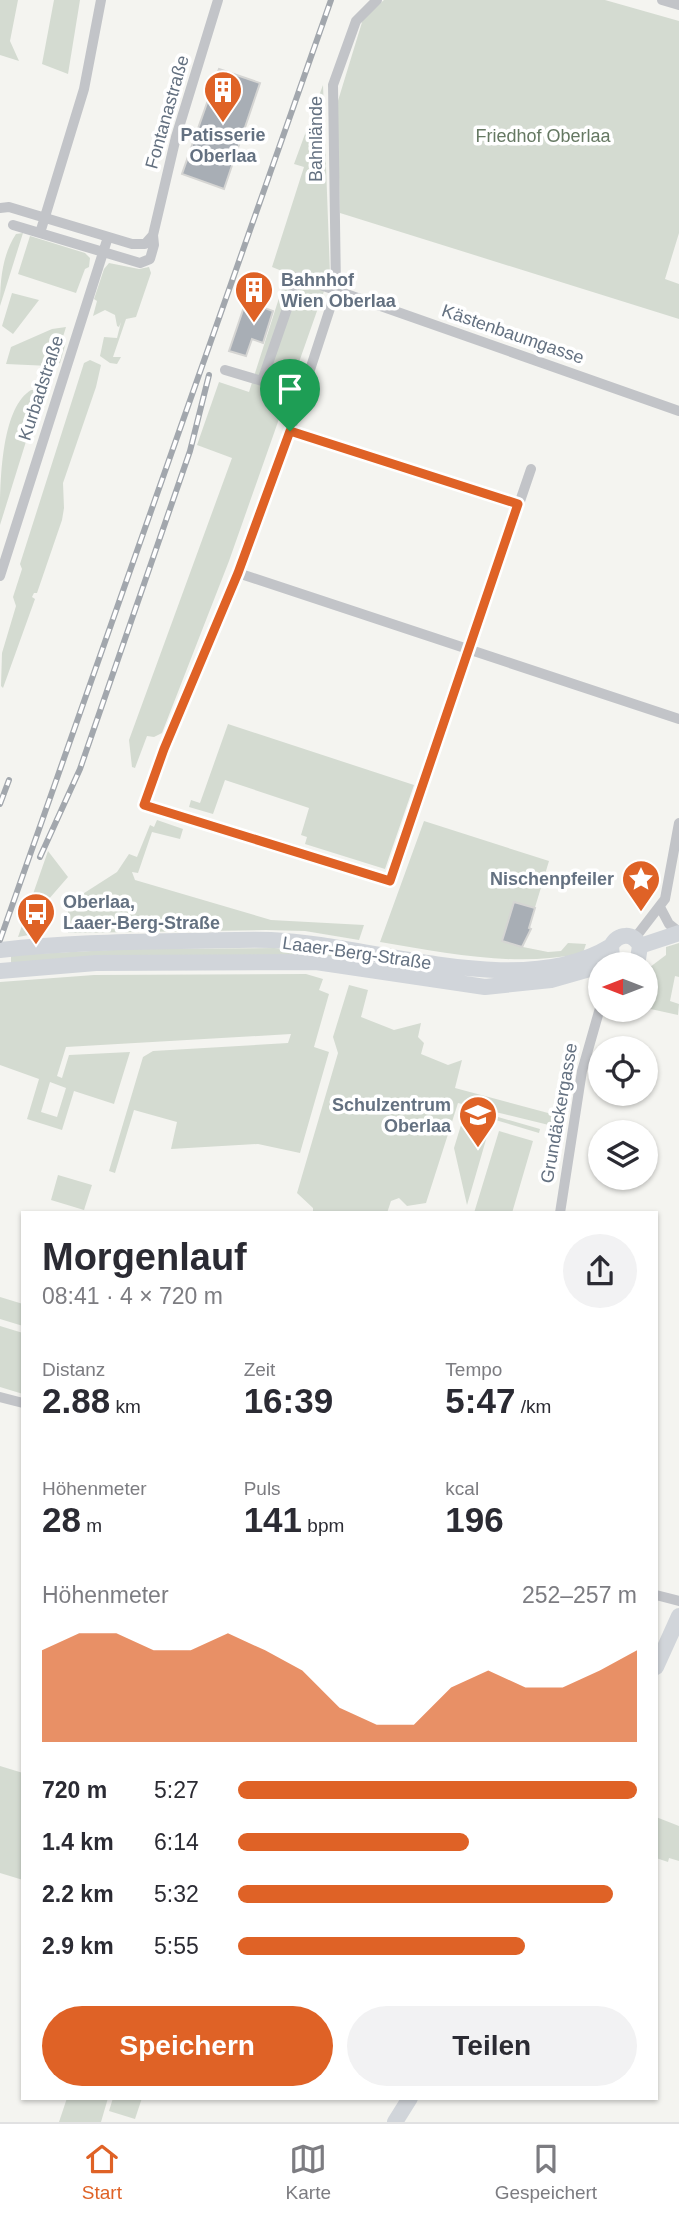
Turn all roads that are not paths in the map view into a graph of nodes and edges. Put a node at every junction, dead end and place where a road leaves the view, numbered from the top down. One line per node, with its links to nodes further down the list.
1 (101, 0): 7 (street)
2 (218, 0): 10 (street, Fontanastraße)
3 (377, 0): 13 (street, Bahnlände)
4 (662, 0): 5 (street)
5 (679, 5)
6 (0, 208): 7 (street)
7 (45, 217): 9 (street); 11 (street)
8 (13, 225): 9 (street)
9 (40, 233): 12 (street)
10 (152, 235): 11 (street); 12 (street)
11 (108, 237): 12 (street, Kurbadstraße)
12 (103, 252): 20 (street, Kurbadstraße)
13 (336, 290): 14 (street, Kästenbaumgasse); 15 (street, Kästenbaumgasse); 16 (street, Bahnlände)
14 (225, 370)
15 (679, 411)
16 (290, 431): 18 (street); 19 (street, Bahnlände)
17 (531, 469): 18 (street)
18 (518, 504): 21 (street)
19 (238, 573): 21 (street); 21 (street, Bahnlände)
20 (0, 576)
21 (469, 651): 22 (street)
22 (679, 719)
23 (679, 823): 24 (street)
24 (660, 907): 25 (street); 26 (street)
25 (679, 933): 26 (main road)
26 (638, 942): 28 (main road); 29 (main road)
27 (7, 949): 30 (main road, Laaer-Berg-Straße)
28 (618, 952)
29 (641, 952)
30 (588, 959)
31 (3, 970): 32 (main road, Laaer-Berg-Straße)
32 (588, 970)
33 (597, 1022): 34 (street, Grundäckergasse)
34 (560, 1211)
35 (0, 1396): 36 (street)
36 (21, 1402)
37 (658, 1595): 38 (street)
38 (679, 1601)
39 (679, 1616): 40 (main road)
40 (658, 1663)
41 (409, 2100): 42 (main road)
42 (395, 2122)

